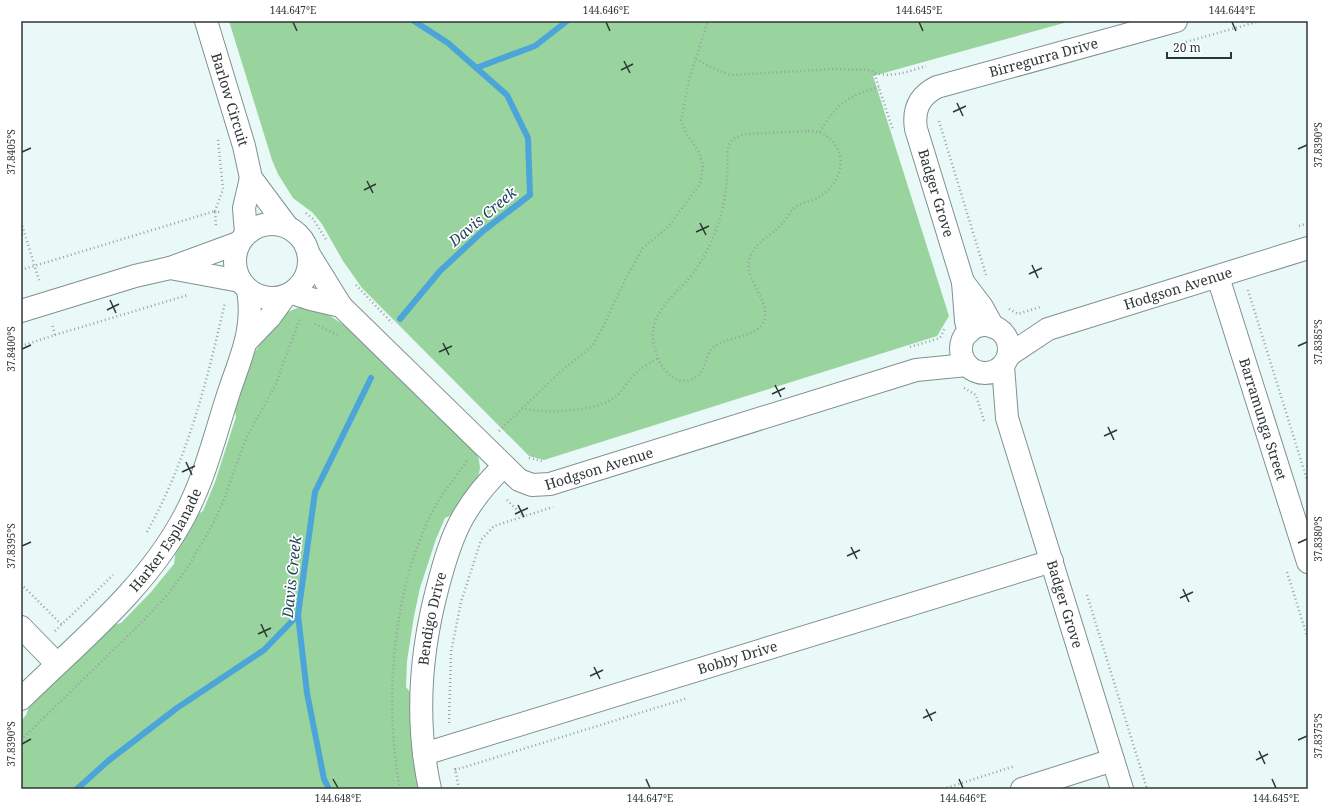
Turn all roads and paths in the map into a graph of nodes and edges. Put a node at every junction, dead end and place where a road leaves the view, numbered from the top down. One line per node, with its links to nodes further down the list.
1 (206, 21): 12 (street, Barlow Circuit)
2 (708, 21): 6 (path)
3 (1176, 21): 8 (street, Birregurra Drive)
4 (1260, 21): 5 (path)
5 (1185, 42)
6 (696, 59): 7 (path); 47 (path)
7 (879, 87): 10 (path); 11 (path)
8 (918, 104): 25 (street, Badger Grove)
9 (938, 120): 23 (path)
10 (893, 131)
11 (820, 132): 43 (path); 43 (path)
12 (251, 178): 15 (street, Barlow Circuit); 17 (street, Barlow Circuit)
13 (304, 212): 18 (path)
14 (1308, 223): 16 (path)
15 (286, 225): 17 (street); 20 (street)
16 (1293, 228)
17 (242, 238): 21 (street); 26 (street)
18 (330, 246)
19 (1308, 248): 22 (street, Hodgson Avenue)
20 (310, 256): 28 (street); 32 (street, Hodgson Avenue)
21 (170, 268): 26 (street); 33 (street)
22 (1218, 276): 38 (street, Hodgson Avenue); 60 (street, Barramunga Street)
23 (988, 279)
24 (351, 280): 35 (path)
25 (963, 282): 37 (street, Badger Grove); 40 (street, Badger Grove)
26 (244, 286): 28 (street); 41 (street, Harker Esplanade)
27 (1248, 290): 56 (path)
28 (288, 295): 32 (street); 41 (street, Harker Esplanade)
29 (196, 296): 39 (path)
30 (225, 302): 58 (path)
31 (1048, 304): 34 (path)
32 (341, 306): 52 (street, Hodgson Avenue)
33 (22, 308)
34 (1006, 308)
35 (394, 324)
36 (948, 324): 42 (path)
37 (996, 328): 38 (street, Hodgson Avenue); 40 (street); 44 (street)
38 (1048, 329): 44 (street, Hodgson Avenue)
39 (55, 335)
40 (966, 335): 45 (street); 46 (street, Hodgson Avenue)
41 (247, 341): 68 (street, Harker Esplanade)
42 (909, 348)
43 (658, 358): 47 (path)
44 (1006, 360): 45 (street); 48 (street, Badger Grove)
45 (973, 369): 46 (street, Hodgson Avenue); 48 (street, Badger Grove)
46 (916, 370): 55 (street, Hodgson Avenue)
47 (521, 408): 50 (path)
48 (1007, 418): 59 (street, Badger Grove)
49 (494, 425): 50 (path)
50 (500, 430): 51 (path); 52 (path)
51 (505, 436)
52 (484, 444): 55 (street, Hodgson Avenue); 73 (path)
53 (527, 458): 54 (path)
54 (545, 462)
55 (504, 466): 71 (street, Bendigo Drive)
56 (1308, 483)
57 (554, 507): 70 (path)
58 (146, 534)
59 (1052, 561): 70 (street, Bobby Drive); 72 (street, Badger Grove)
60 (1308, 562)
61 (117, 570): 64 (path)
62 (1287, 570): 66 (path)
63 (21, 584): 64 (path)
64 (62, 625): 67 (path)
65 (21, 627): 67 (street)
66 (1308, 639)
67 (39, 646): 68 (street)
68 (57, 664): 69 (street, Harker Esplanade)
69 (21, 699)
70 (451, 746): 71 (street, Bobby Drive); 75 (path)
71 (424, 754): 74 (street, Bendigo Drive)
72 (1113, 760): 76 (street); 77 (street, Badger Grove)
73 (400, 789)
74 (430, 789)
75 (459, 789)
76 (1022, 789)
77 (1122, 789)

